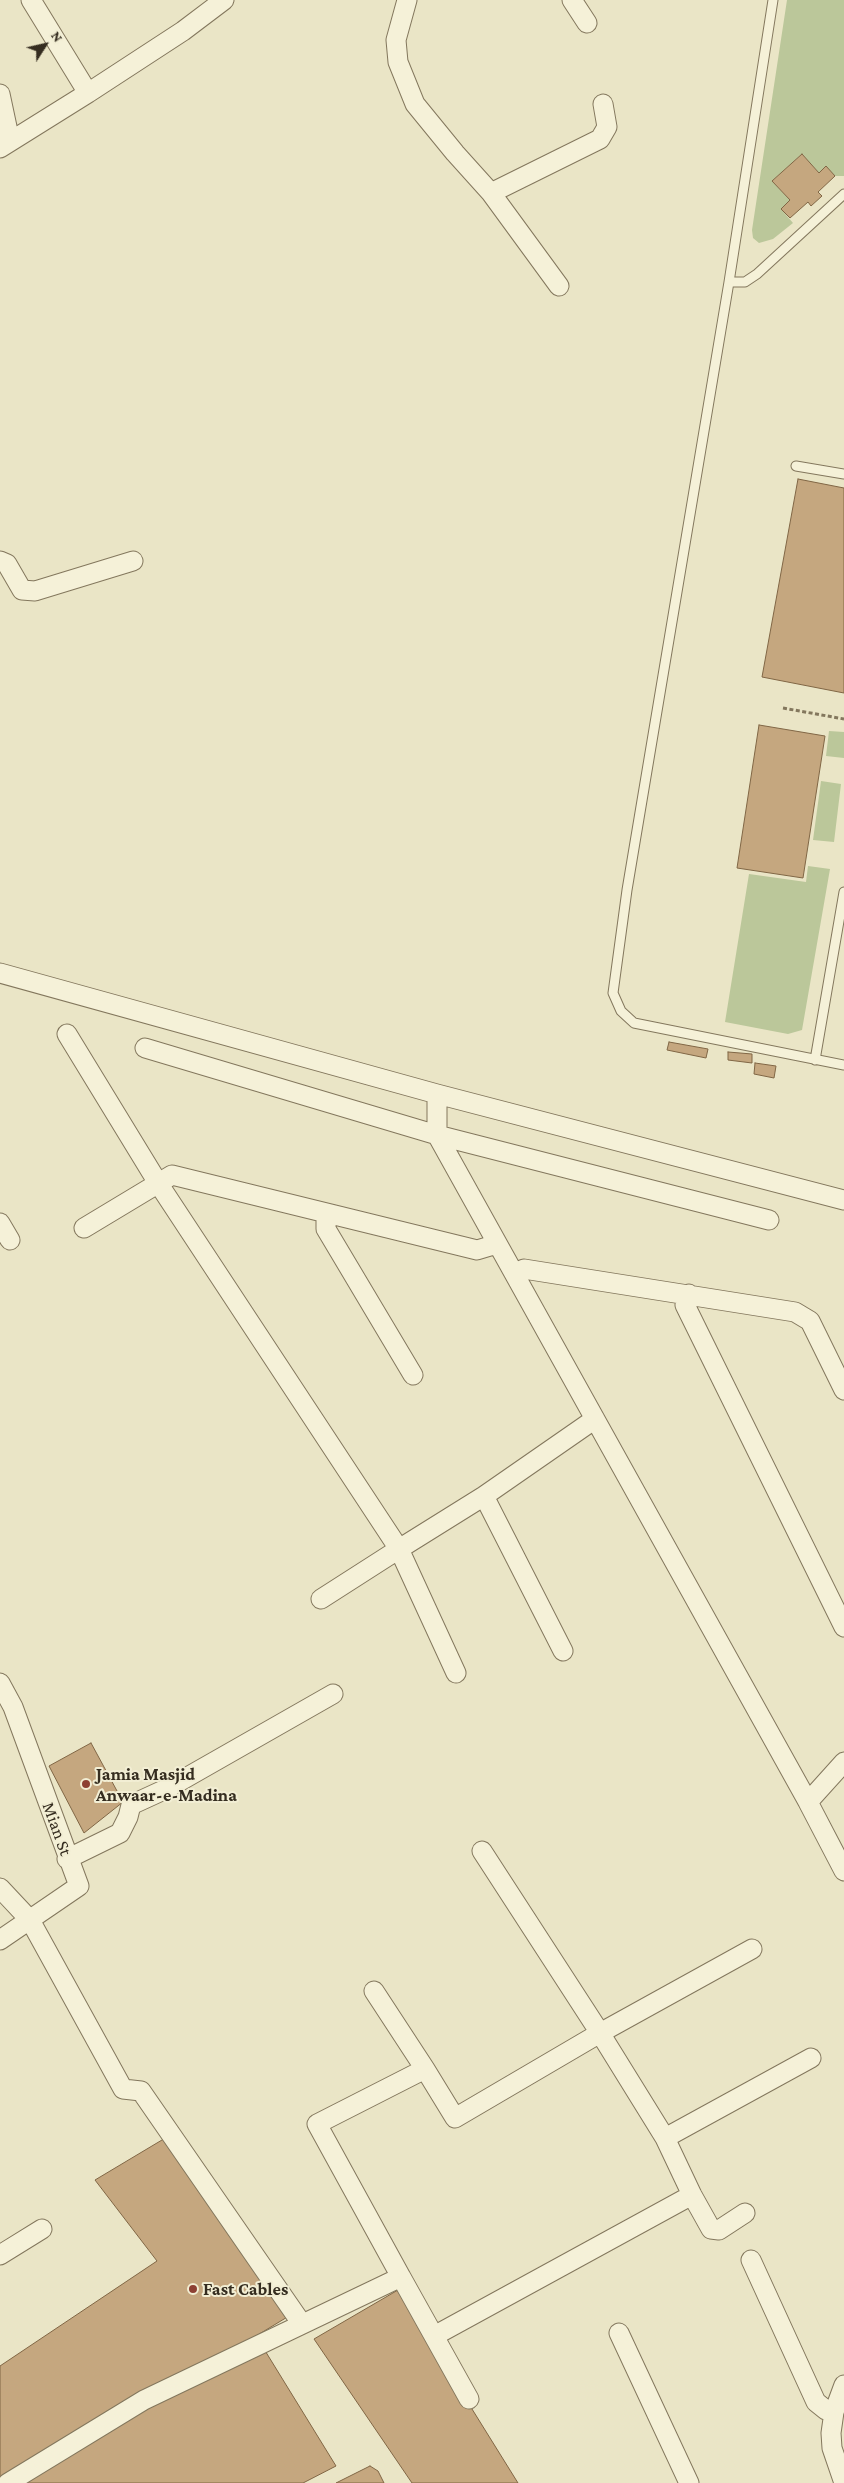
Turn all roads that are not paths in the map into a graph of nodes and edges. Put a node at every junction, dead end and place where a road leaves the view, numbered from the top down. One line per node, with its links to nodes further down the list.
1 (31, 0): 7 (street)
2 (224, 0): 7 (street)
3 (407, 0): 11 (street)
4 (572, 0): 6 (street)
5 (773, 0): 13 (lane)
6 (587, 23)
7 (88, 93): 10 (street)
8 (0, 94): 10 (street)
9 (603, 104): 11 (street)
10 (5, 144)
11 (491, 193): 14 (street)
12 (844, 194): 13 (lane)
13 (729, 282): 23 (lane)
14 (558, 286)
15 (796, 466): 16 (lane)
16 (844, 474)
17 (0, 561): 18 (street)
18 (133, 561)
19 (844, 892): 23 (lane)
20 (0, 973): 25 (street)
21 (67, 1034): 27 (street)
22 (145, 1048): 26 (street)
23 (815, 1060): 24 (lane)
24 (844, 1065)
25 (437, 1094): 26 (street); 28 (street)
26 (437, 1135): 30 (street); 34 (street)
27 (158, 1183): 29 (street); 32 (street); 41 (street)
28 (844, 1200)
29 (326, 1214): 34 (street); 37 (street)
30 (769, 1220)
31 (0, 1223): 33 (street)
32 (84, 1228)
33 (10, 1240)
34 (497, 1244): 35 (street)
35 (514, 1273): 36 (street); 39 (street)
36 (689, 1294): 38 (street); 43 (street)
37 (413, 1375)
38 (844, 1390)
39 (595, 1418): 40 (street); 49 (street)
40 (484, 1496): 41 (street); 44 (street)
41 (399, 1549): 42 (street); 45 (street)
42 (321, 1599)
43 (844, 1628)
44 (563, 1651)
45 (456, 1673)
46 (0, 1683): 51 (street, Mian St)
47 (333, 1694): 51 (street)
48 (844, 1762): 49 (street)
49 (808, 1802): 52 (street)
50 (482, 1851): 58 (street)
51 (67, 1859): 54 (street, Mian St)
52 (844, 1871)
53 (0, 1888): 54 (street)
54 (30, 1920): 55 (street, Mian St); 68 (street)
55 (0, 1940)
56 (752, 1949): 58 (street)
57 (374, 1990): 60 (street)
58 (600, 2033): 60 (street); 61 (street)
59 (811, 2058): 61 (street)
60 (425, 2069): 67 (street)
61 (665, 2138): 62 (street)
62 (692, 2195): 63 (street); 70 (street)
63 (745, 2213)
64 (42, 2228): 65 (street)
65 (0, 2255)
66 (751, 2260): 73 (street)
67 (401, 2278): 68 (street); 70 (street)
68 (302, 2324): 74 (street)
69 (619, 2333): 75 (street)
70 (434, 2336): 72 (street)
71 (844, 2385): 73 (street)
72 (469, 2400)
73 (834, 2412): 76 (street)
74 (8, 2483)
75 (689, 2483)
76 (844, 2483)

